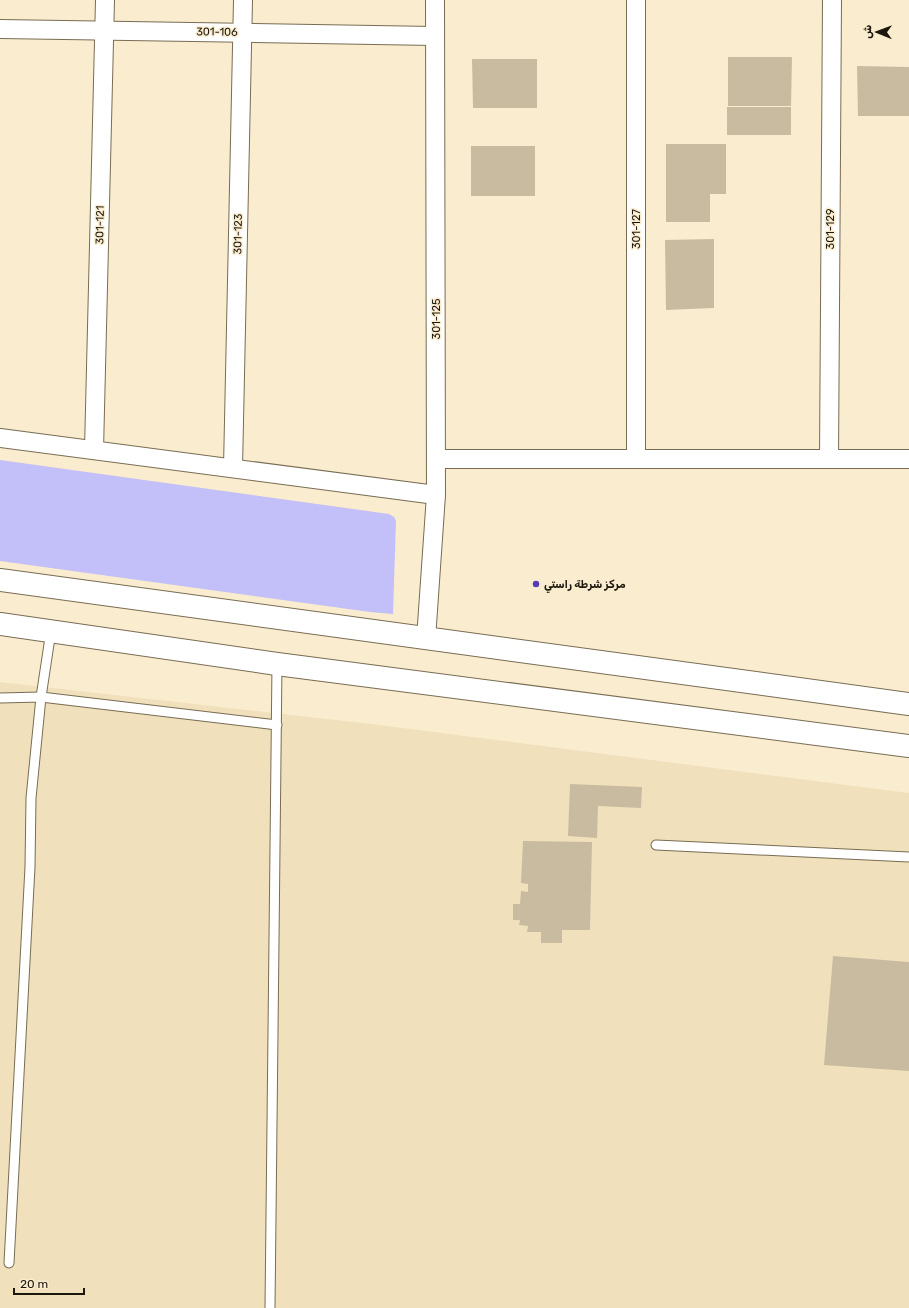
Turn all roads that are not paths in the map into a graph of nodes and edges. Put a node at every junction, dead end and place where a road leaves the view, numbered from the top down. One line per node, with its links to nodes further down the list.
1 (105, 0): 7 (street, 301-121)
2 (243, 0): 8 (street, 301-123)
3 (435, 0): 9 (street, 301-125)
4 (636, 0): 13 (street, 301-127)
5 (832, 0): 14 (street, 301-129)
6 (0, 29): 7 (street, 301-106)
7 (105, 31): 8 (street, 301-106); 11 (street, 301-121)
8 (243, 33): 9 (street, 301-106); 16 (street, 301-123)
9 (435, 36): 12 (street, 301-125)
10 (0, 438): 11 (street)
11 (94, 450): 16 (street)
12 (436, 459): 13 (street); 17 (street, 301-125)
13 (636, 459): 14 (street)
14 (829, 459): 15 (street)
15 (909, 459)
16 (232, 468): 17 (street)
17 (436, 495): 21 (street, 301-125)
18 (0, 580): 21 (street)
19 (0, 624): 20 (street)
20 (51, 631): 22 (street); 23 (lane)
21 (426, 638): 25 (street)
22 (277, 664): 26 (lane); 27 (street)
23 (41, 697): 24 (lane); 26 (lane); 30 (lane)
24 (0, 698)
25 (909, 704)
26 (277, 724): 31 (lane)
27 (909, 746)
28 (656, 845): 29 (lane)
29 (909, 857)
30 (9, 1263)
31 (270, 1308)

